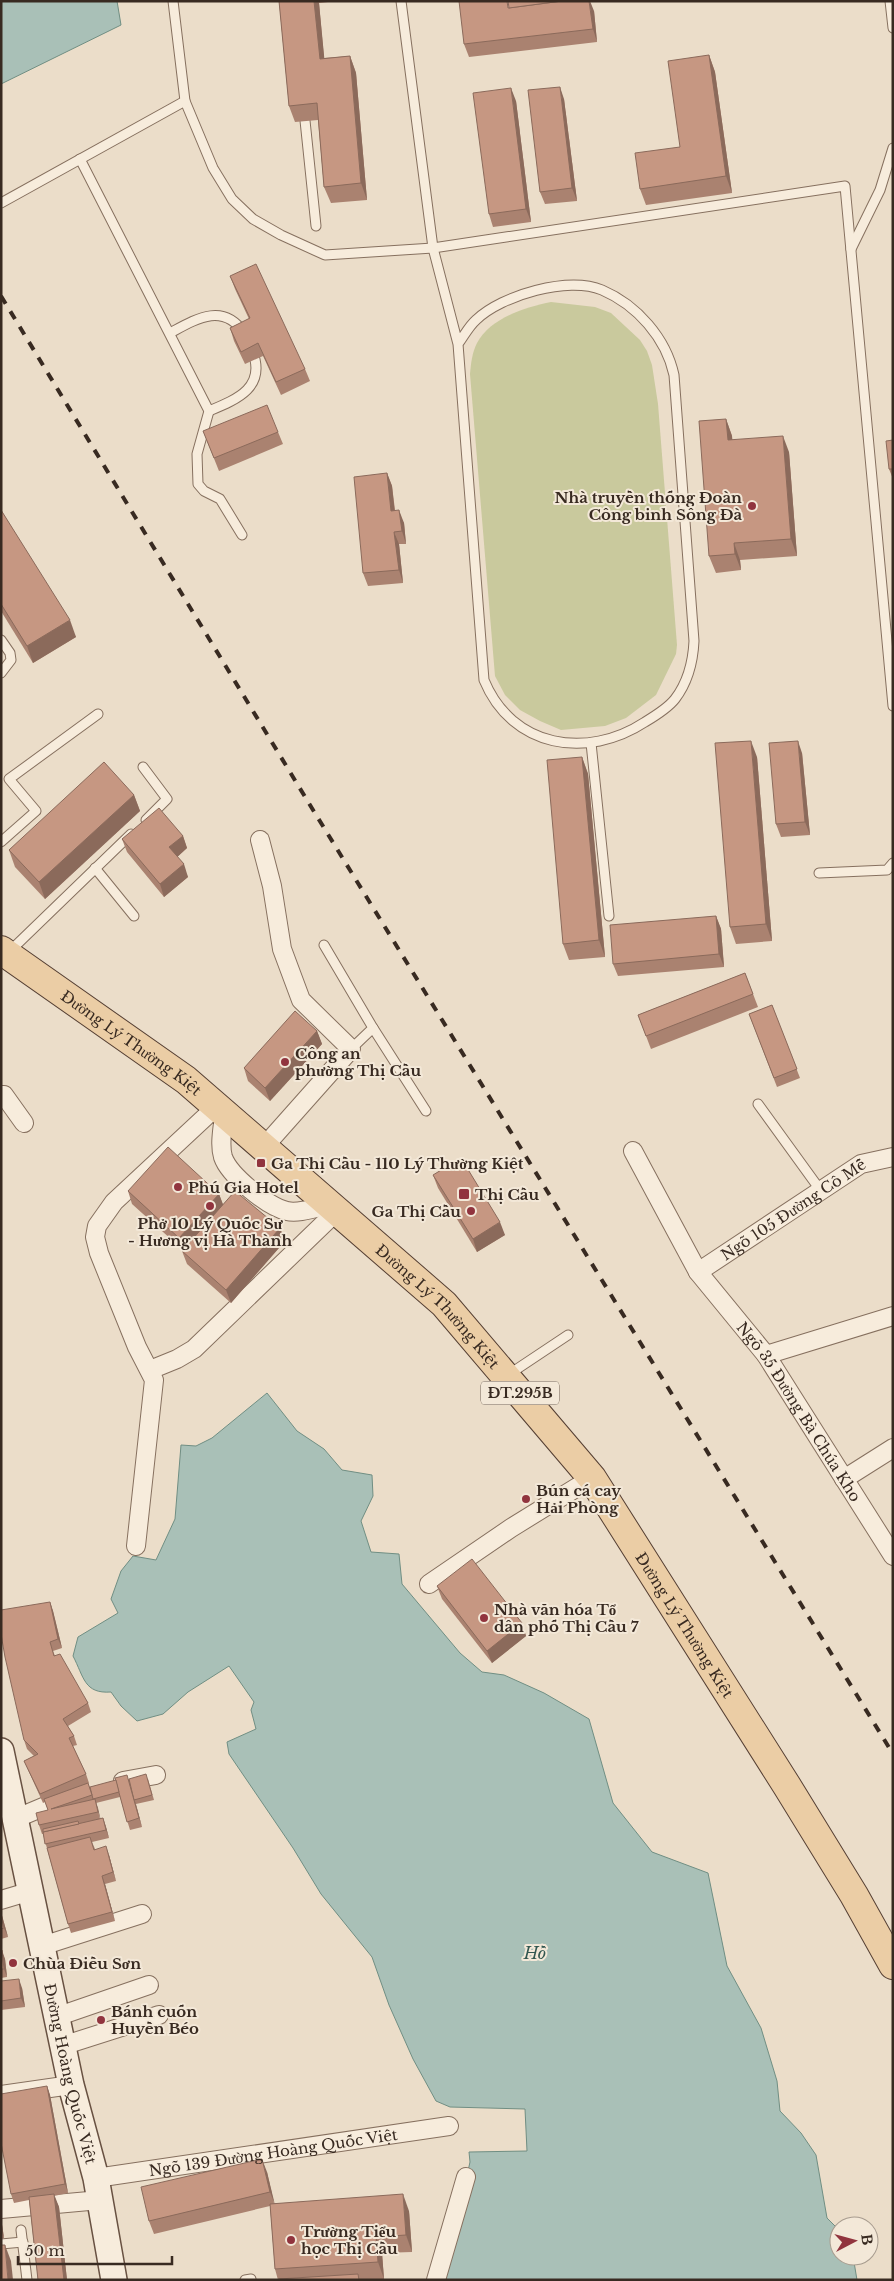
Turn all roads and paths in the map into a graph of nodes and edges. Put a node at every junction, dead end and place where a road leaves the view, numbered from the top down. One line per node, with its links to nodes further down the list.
1 (173, 1): 5 (lane)
2 (401, 1): 11 (lane)
3 (890, 1): 4 (lane)
4 (893, 28)
5 (185, 100): 8 (lane); 11 (lane)
6 (302, 101): 10 (lane)
7 (893, 148): 12 (lane)
8 (80, 159): 9 (lane); 13 (lane)
9 (1, 203)
10 (316, 226)
11 (433, 248): 12 (lane); 14 (lane)
12 (851, 249): 19 (lane)
13 (170, 333): 15 (lane); 15 (lane)
14 (458, 344): 21 (lane); 21 (lane)
15 (210, 411): 16 (lane)
16 (242, 535)
17 (1, 640): 18 (lane)
18 (1, 673)
19 (893, 706)
20 (98, 714): 24 (lane)
21 (591, 743): 29 (lane)
22 (143, 767): 26 (lane)
23 (260, 840): 33 (street)
24 (1, 842)
25 (893, 863): 27 (lane)
26 (95, 868): 28 (lane); 31 (lane)
27 (819, 874)
28 (134, 916)
29 (609, 916)
30 (324, 945): 32 (lane)
31 (3, 949): 36 (main road, Đường Lý Thường Kiệt / ĐT.295B)
32 (373, 1028): 33 (lane); 37 (lane)
33 (351, 1049): 39 (street)
34 (1, 1095): 38 (street)
35 (758, 1104): 42 (lane)
36 (220, 1111): 39 (main road, Đường Lý Thường Kiệt / ĐT.295B); 43 (street); 48 (street)
37 (426, 1111)
38 (24, 1123)
39 (263, 1148): 43 (main road, Đường Lý Thường Kiệt / ĐT.295B)
40 (633, 1151): 44 (street, Ngõ 35 Đường Bà Chúa Kho)
41 (893, 1157): 42 (street, Ngõ 105 Đường Cô Mễ)
42 (821, 1190): 44 (street, Ngõ 105 Đường Cô Mễ)
43 (333, 1208): 48 (street); 49 (main road, Đường Lý Thường Kiệt / ĐT.295B)
44 (698, 1272): 47 (street, Ngõ 35 Đường Bà Chúa Kho)
45 (893, 1316): 47 (street)
46 (568, 1334): 49 (lane)
47 (766, 1355): 52 (street, Ngõ 35 Đường Bà Chúa Kho)
48 (150, 1370): 53 (street)
49 (506, 1376): 51 (main road, Đường Lý Thường Kiệt / ĐT.295B)
50 (893, 1448): 52 (street)
51 (592, 1478): 55 (street); 65 (main road, Đường Lý Thường Kiệt / ĐT.295B)
52 (844, 1479): 54 (street, Ngõ 35 Đường Bà Chúa Kho)
53 (136, 1546)
54 (893, 1556)
55 (429, 1584)
56 (1, 1751): 60 (main road, Đường Hoàng Quốc Việt)
57 (156, 1775): 58 (street)
58 (109, 1784)
59 (86, 1790): 60 (street)
60 (17, 1818): 61 (main road, Đường Hoàng Quốc Việt)
61 (31, 1890): 62 (street); 64 (main road, Đường Hoàng Quốc Việt)
62 (1, 1900)
63 (142, 1914): 64 (street)
64 (42, 1946): 68 (main road, Đường Hoàng Quốc Việt)
65 (893, 1965)
66 (149, 1985): 68 (street)
67 (159, 2015): 69 (street)
68 (56, 2017): 69 (main road, Đường Hoàng Quốc Việt)
69 (62, 2046): 70 (main road, Đường Hoàng Quốc Việt)
70 (71, 2085): 71 (street); 74 (main road, Đường Hoàng Quốc Việt)
71 (1, 2095)
72 (449, 2126): 74 (street, Ngõ 139 Đường Hoàng Quốc Việt)
73 (466, 2177): 81 (street)
74 (98, 2189): 75 (street, Ngõ 139 Đường Hoàng Quốc Việt); 80 (main road, Đường Hoàng Quốc Việt)
75 (1, 2210)
76 (21, 2230): 77 (lane)
77 (23, 2242): 78 (lane); 79 (lane)
78 (1, 2244)
79 (27, 2280)
80 (114, 2280)
81 (436, 2280)

